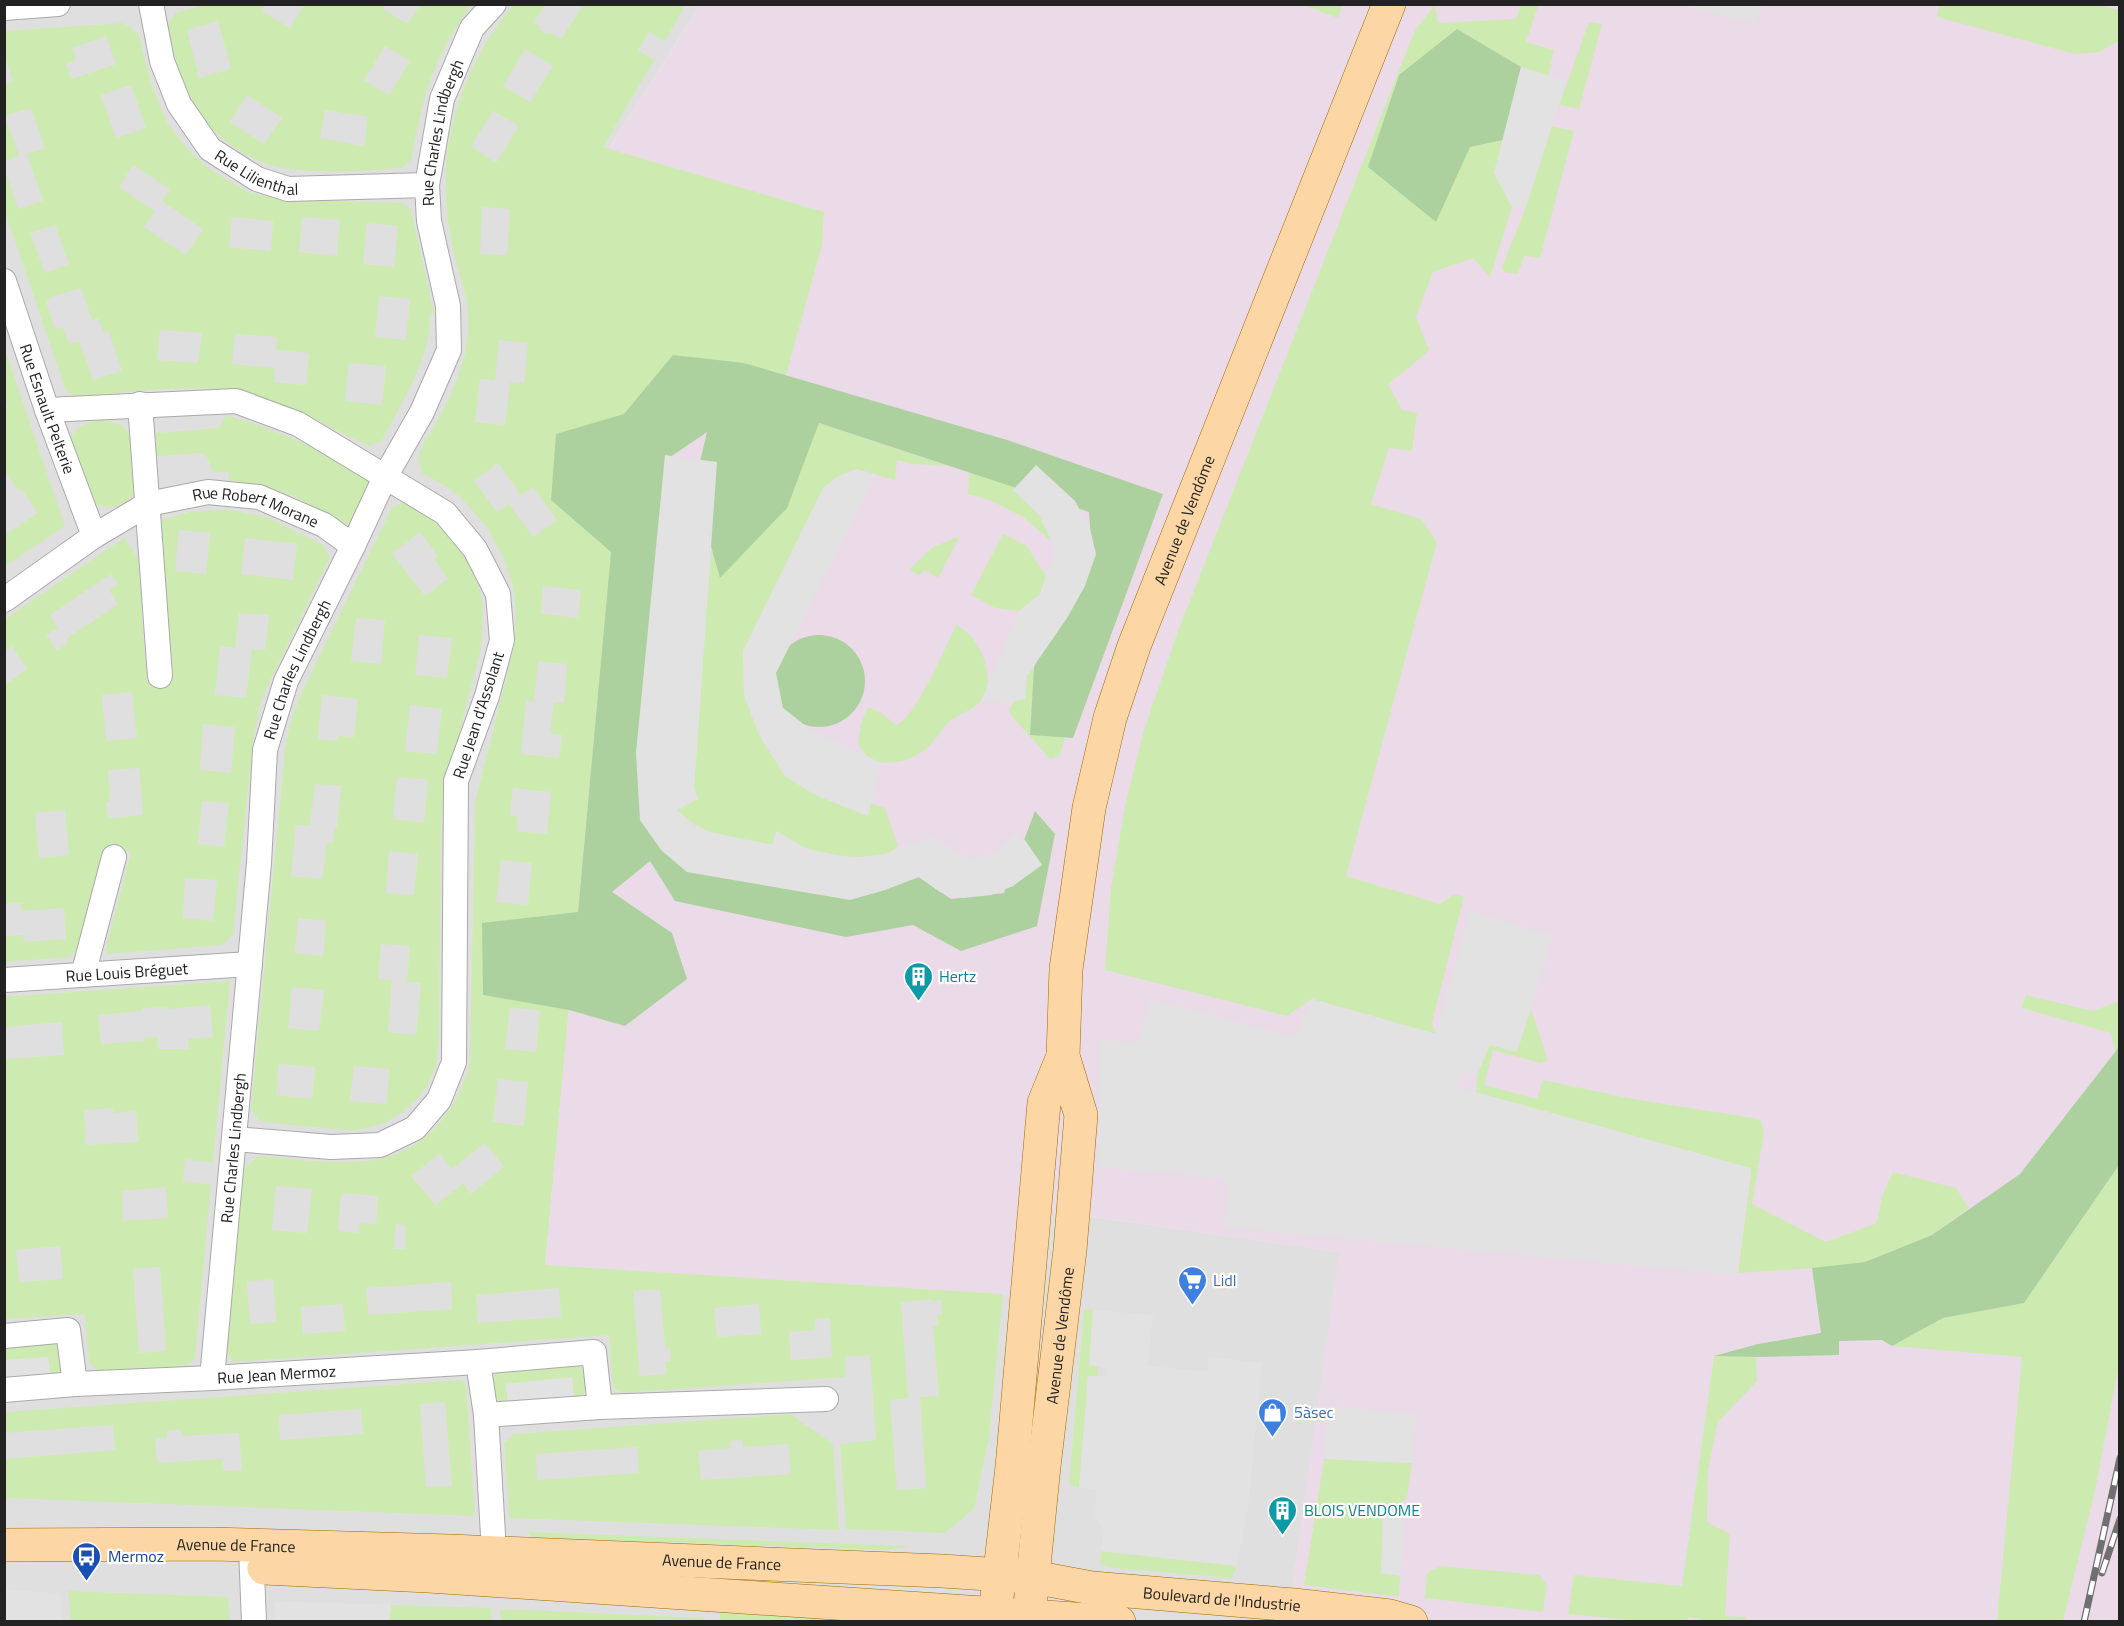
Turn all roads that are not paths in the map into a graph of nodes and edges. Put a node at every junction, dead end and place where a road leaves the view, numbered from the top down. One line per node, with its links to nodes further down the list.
1 (58, 4): 5 (street)
2 (151, 4): 6 (street, Rue Lilienthal)
3 (494, 4): 6 (street, Rue Charles Lindbergh)
4 (1389, 4): 20 (main road, Avenue de Vendôme)
5 (4, 8)
6 (427, 185): 10 (street, Rue Charles Lindbergh)
7 (4, 281): 9 (street, Rue Esnault Pelterie)
8 (140, 404): 9 (street, Rue Jean d'Assolant); 10 (street, Rue Jean d'Assolant); 11 (street)
9 (47, 410): 12 (street, Rue Esnault Pelterie)
10 (385, 477): 13 (street, Rue Charles Lindbergh); 21 (street, Rue Jean d'Assolant)
11 (148, 504): 12 (street, Rue Robert Morane); 13 (street, Rue Robert Morane); 15 (street)
12 (94, 536): 14 (street, Rue Robert Morane)
13 (353, 546): 17 (street, Rue Charles Lindbergh)
14 (4, 600)
15 (160, 676)
16 (114, 857): 18 (street)
17 (250, 964): 18 (street, Rue Louis Bréguet); 21 (street, Rue Charles Lindbergh)
18 (84, 975): 19 (street, Rue Louis Bréguet)
19 (4, 980)
20 (1063, 1056): 33 (main road, Avenue de Vendôme); 34 (main road, Avenue de Vendôme)
21 (234, 1139): 24 (street, Rue Charles Lindbergh)
22 (4, 1336): 25 (street)
23 (478, 1362): 24 (street, Rue Jean Mermoz); 28 (street, Rue Jean Mermoz); 29 (street)
24 (212, 1378): 25 (street, Rue Jean Mermoz)
25 (75, 1384): 26 (street, Rue Jean Mermoz)
26 (4, 1390)
27 (826, 1399): 28 (street)
28 (600, 1407): 29 (street)
29 (486, 1415): 32 (street)
30 (4, 1545): 31 (main road, Avenue de France)
31 (251, 1557): 32 (main road, Avenue de France); 37 (street)
32 (491, 1567): 33 (main road, Avenue de France); 35 (main road, Avenue de France)
33 (1000, 1575): 34 (main road, Avenue de France); 35 (main road, Avenue de Vendôme)
34 (1033, 1577): 36 (main road, Avenue de Vendôme); 39 (main road, Boulevard de l'Industrie)
35 (995, 1614): 36 (main road)
36 (1029, 1616): 38 (main road)
37 (254, 1622)
38 (1119, 1622)
39 (1411, 1622)

